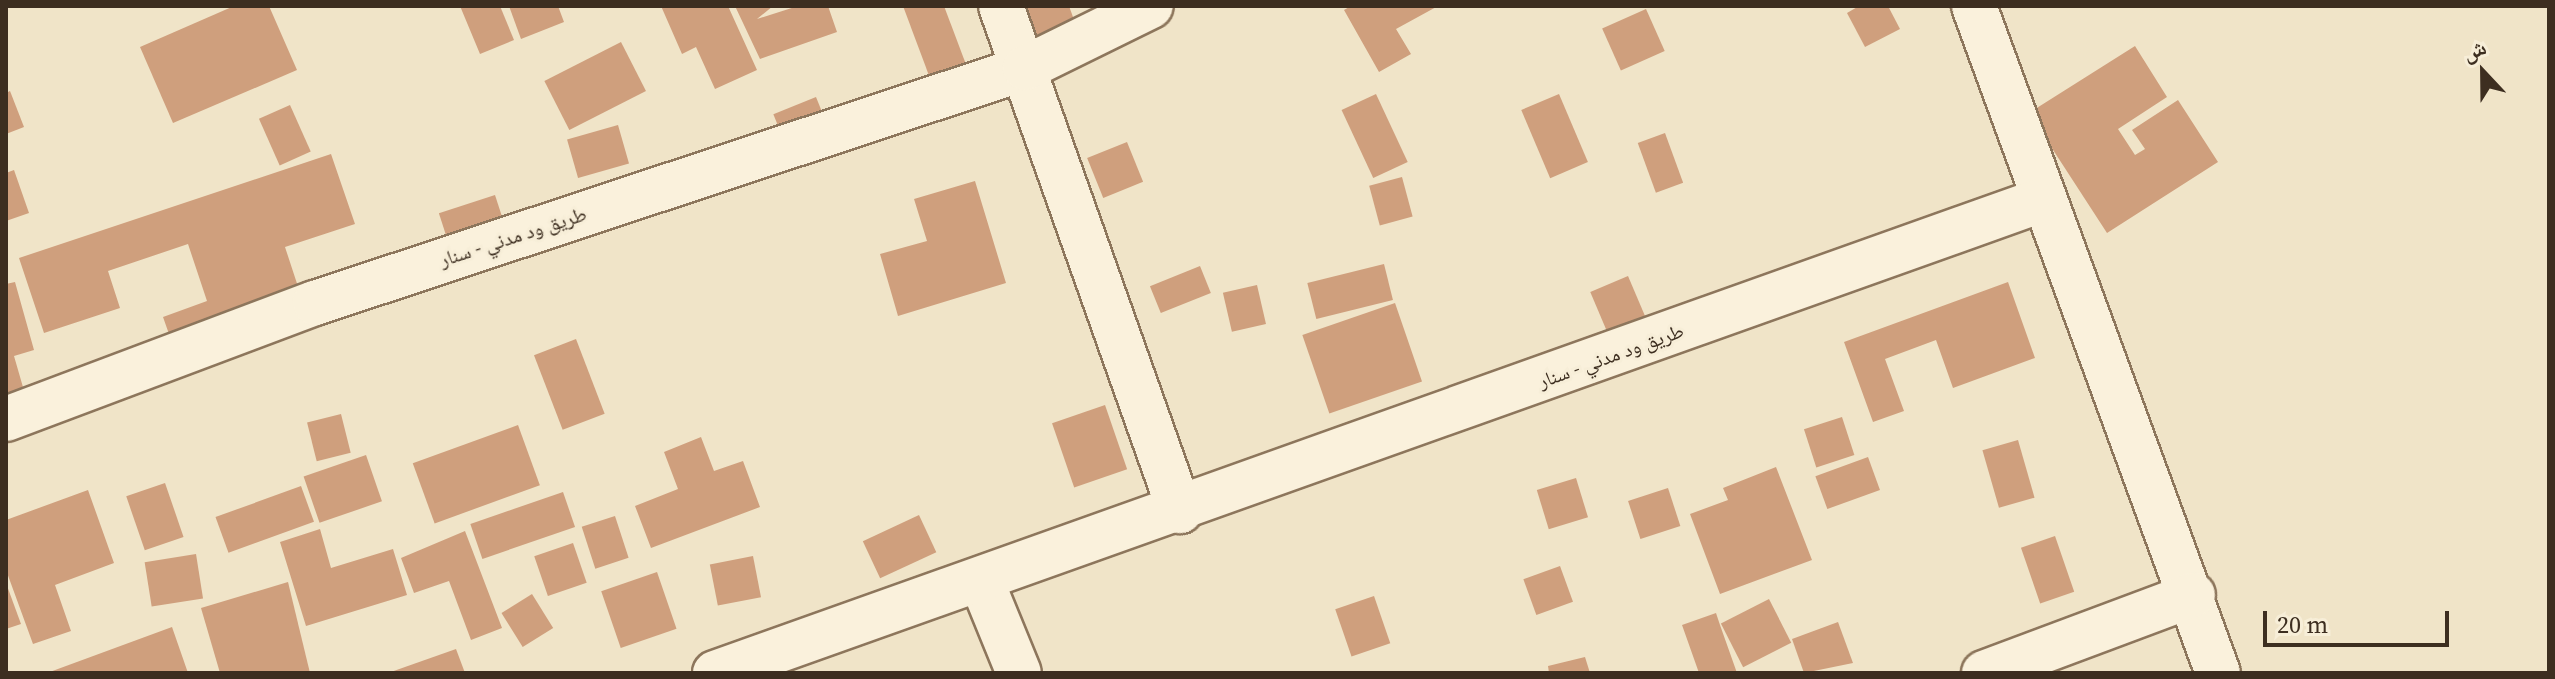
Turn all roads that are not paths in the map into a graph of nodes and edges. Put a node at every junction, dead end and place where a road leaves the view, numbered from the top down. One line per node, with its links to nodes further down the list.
1 (1001, 6): 4 (street)
2 (1151, 6): 4 (street, طريق ود مدني - سنار)
3 (1974, 6): 5 (street)
4 (1025, 68): 6 (street, طريق ود مدني - سنار); 7 (street)
5 (2042, 200): 7 (street, طريق ود مدني - سنار); 9 (street)
6 (6, 419)
7 (1180, 511): 8 (street, طريق ود مدني - سنار)
8 (981, 580): 10 (street, طريق ود مدني - سنار); 11 (street)
9 (2193, 595): 12 (street); 13 (street)
10 (715, 673)
11 (1019, 673)
12 (1984, 673)
13 (2218, 673)

